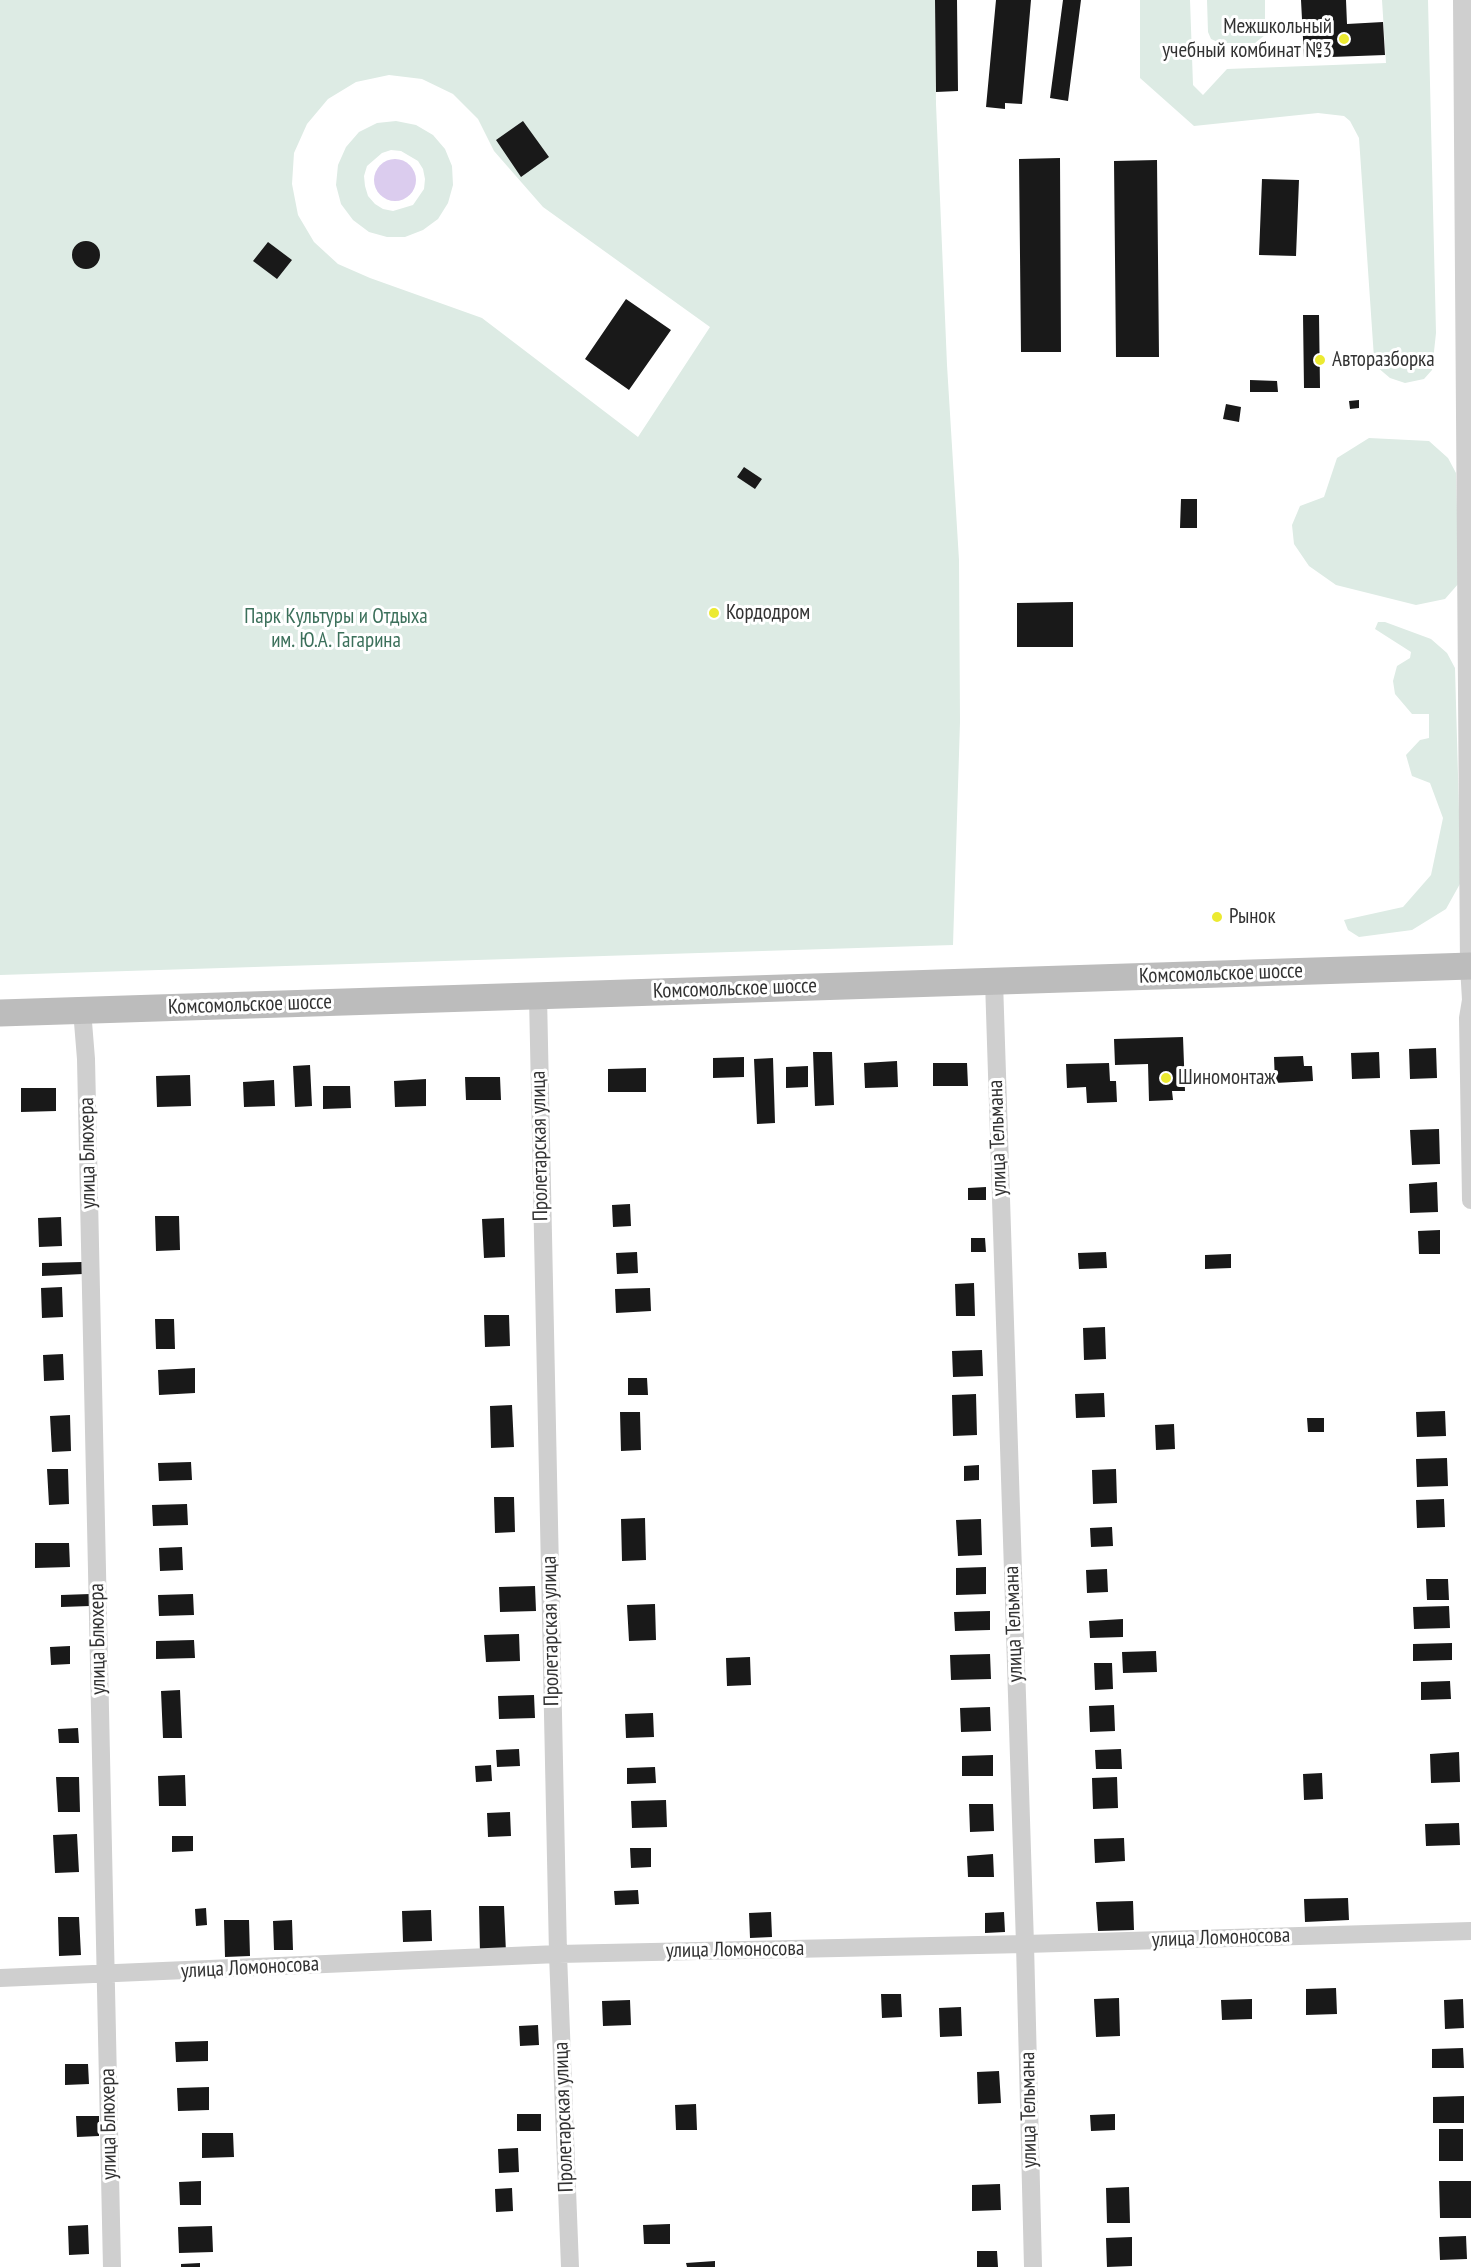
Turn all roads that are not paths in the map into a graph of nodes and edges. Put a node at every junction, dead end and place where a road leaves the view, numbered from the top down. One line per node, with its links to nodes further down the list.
1 (1462, 0): 2 (street)
2 (1468, 412): 3 (street)
3 (1470, 966): 4 (main road, Комсомольское шоссе); 8 (street)
4 (994, 981): 5 (main road, Комсомольское шоссе); 10 (street, улица Тельмана)
5 (538, 996): 6 (main road, Комсомольское шоссе); 11 (street, Пролетарская улица)
6 (82, 1010): 7 (main road, Комсомольское шоссе); 12 (street, улица Блюхера)
7 (0, 1013)
8 (1471, 1200)
9 (1471, 1931): 10 (street, улица Ломоносова)
10 (1025, 1944): 11 (street, улица Ломоносова); 16 (street, улица Тельмана)
11 (558, 1954): 12 (street, улица Ломоносова); 15 (street, Пролетарская улица)
12 (105, 1975): 13 (street, улица Ломоносова); 14 (street, улица Блюхера)
13 (0, 1978)
14 (112, 2267)
15 (570, 2267)
16 (1033, 2267)

